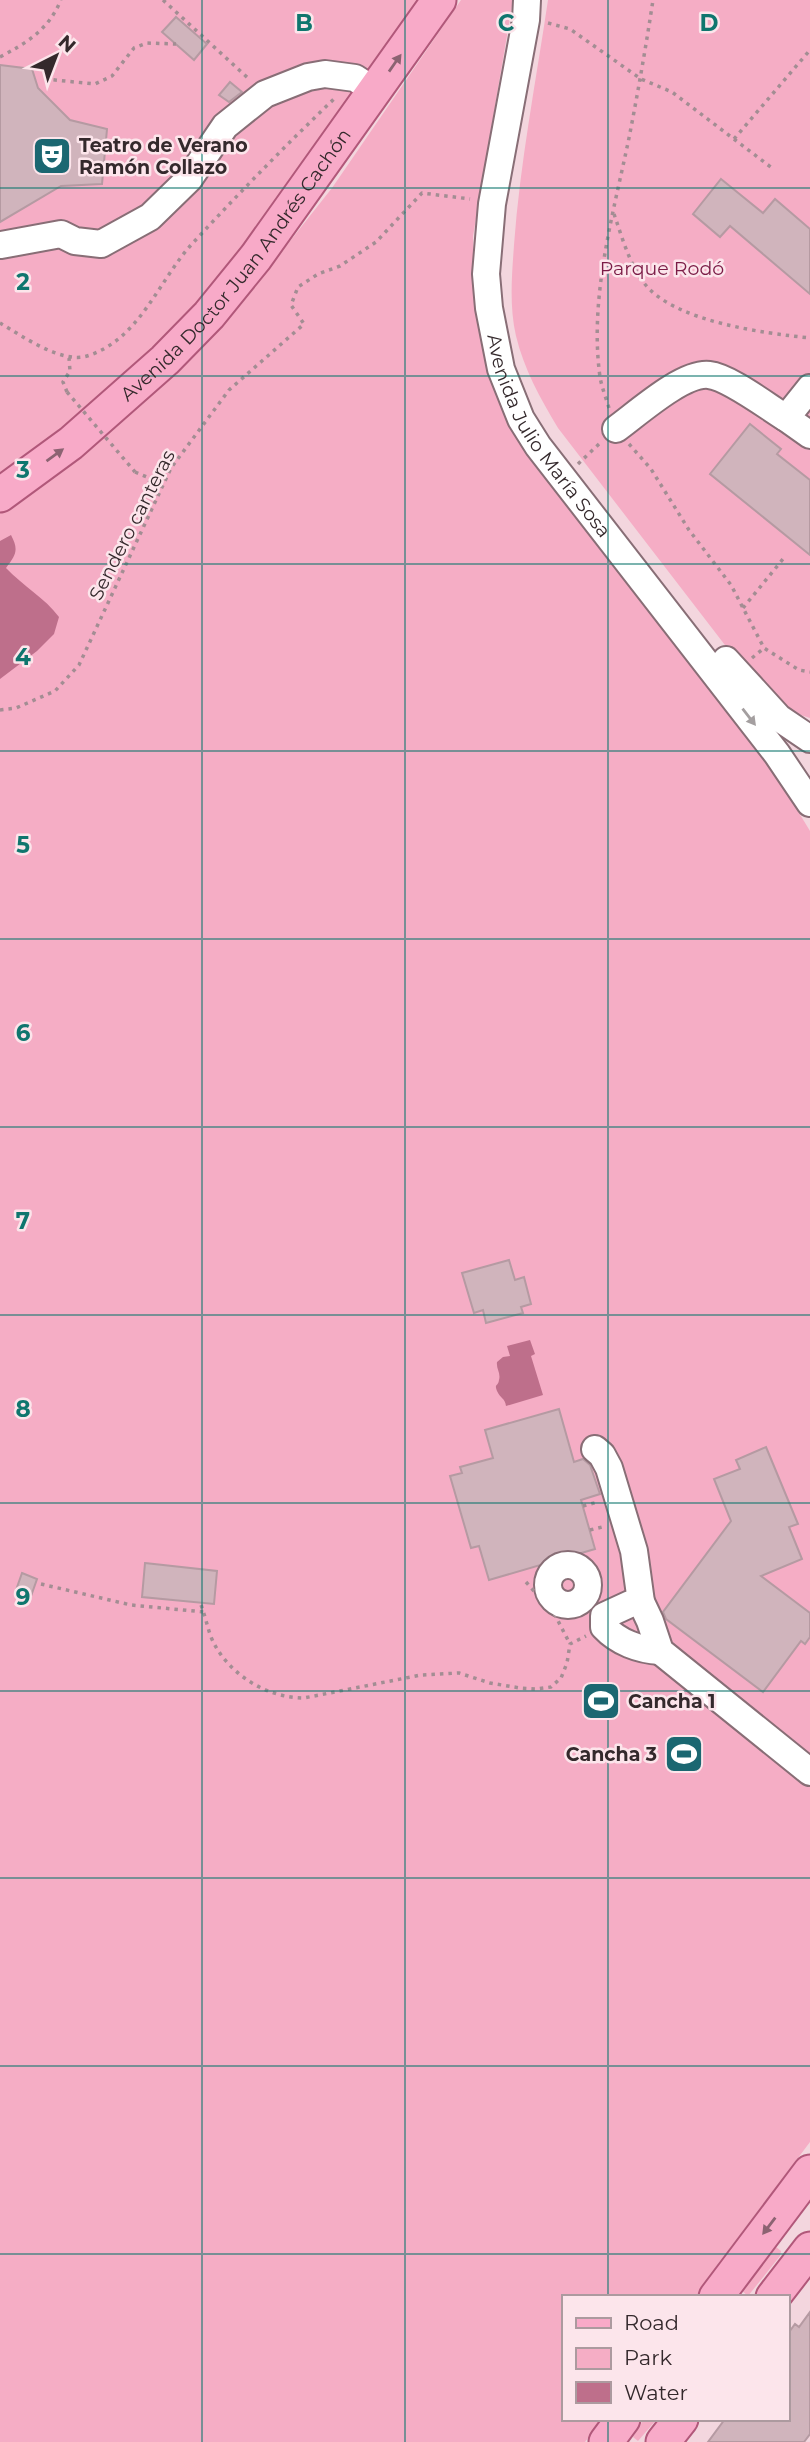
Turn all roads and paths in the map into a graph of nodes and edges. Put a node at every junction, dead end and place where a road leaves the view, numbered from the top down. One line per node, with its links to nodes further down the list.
1 (61, 0): 8 (path)
2 (163, 0): 12 (path)
3 (439, 0): 11 (main road, Avenida Doctor Juan Andrés Cachón, one-way to 3)
4 (653, 0): 10 (path)
5 (536, 7): 10 (path); 15 (street, Avenida Julio María Sosa); 27 (street, Avenida Julio María Sosa)
6 (176, 44): 9 (path)
7 (810, 50): 13 (path)
8 (0, 57)
9 (45, 79)
10 (641, 79): 13 (path); 16 (path)
11 (365, 85): 12 (street); 20 (path); 29 (main road, Avenida Doctor Juan Andrés Cachón, one-way to 11)
12 (265, 94): 17 (street)
13 (734, 139): 14 (path)
14 (772, 168)
15 (492, 204): 28 (path, Sendero canteras); 36 (street, Avenida Julio María Sosa, one-way to 36)
16 (613, 212): 19 (path); 25 (path)
17 (1, 245)
18 (0, 323): 20 (path)
19 (810, 338)
20 (69, 358): 28 (path, bridge)
21 (810, 388): 24 (street)
22 (84, 408): 23 (path)
23 (75, 415)
24 (786, 418): 25 (street); 26 (street)
25 (616, 429): 27 (path); 31 (path)
26 (810, 435)
27 (574, 467): 34 (street, Avenida Julio María Sosa)
28 (160, 493): 33 (path, Sendero canteras)
29 (0, 495)
30 (783, 559): 31 (path)
31 (743, 608): 32 (path)
32 (810, 672)
33 (0, 710)
34 (810, 739)
35 (810, 757): 36 (street)
36 (803, 793)
37 (595, 1449): 40 (street)
38 (41, 1584): 42 (path)
39 (539, 1591): 43 (street); 44 (path)
40 (641, 1602): 43 (street); 45 (street)
41 (201, 1605): 42 (path)
42 (204, 1612): 44 (path)
43 (604, 1622): 44 (path); 45 (street)
44 (570, 1644)
45 (660, 1651): 46 (street)
46 (810, 1772)
47 (807, 2185): 49 (main road, one-way to 49)
48 (810, 2249): 50 (main road)
49 (718, 2295)
50 (776, 2295)
51 (622, 2421): 53 (main road)
52 (679, 2421): 54 (main road)
53 (606, 2442)
54 (663, 2442)

